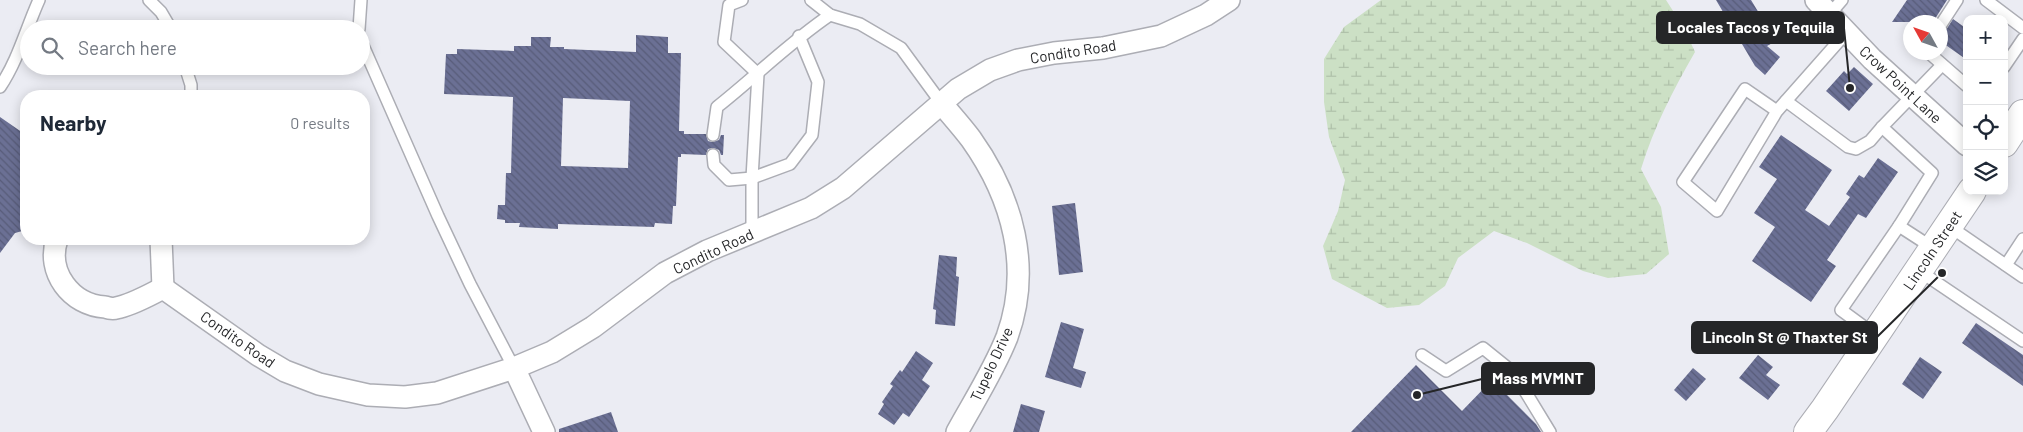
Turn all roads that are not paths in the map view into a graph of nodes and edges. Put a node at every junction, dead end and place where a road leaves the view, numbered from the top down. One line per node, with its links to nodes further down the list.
1 (39, 0): 12 (lane)
2 (149, 0): 13 (lane)
3 (361, 0): 14 (lane)
4 (742, 0): 24 (lane)
5 (811, 0): 10 (lane)
6 (1229, 0): 31 (street, Condito Road)
7 (1957, 0): 11 (lane)
8 (1986, 0): 15 (lane)
9 (1829, 5): 16 (street, Crow Point Lane)
10 (830, 15): 17 (lane); 31 (lane)
11 (1947, 15)
12 (31, 20)
13 (166, 20)
14 (360, 20)
15 (2023, 28)
16 (1846, 33): 29 (street, Crow Point Lane); 30 (lane)
17 (799, 36): 24 (lane); 37 (lane)
18 (2023, 39): 22 (lane)
19 (20, 49): 27 (lane)
20 (1937, 60): 23 (lane)
21 (370, 61): 52 (lane)
22 (2008, 61)
23 (1942, 65): 26 (lane); 29 (lane)
24 (758, 74): 34 (lane); 37 (lane)
25 (187, 75): 28 (lane)
26 (1963, 83)
27 (0, 87)
28 (190, 90)
29 (1913, 97): 33 (lane); 35 (street, Crow Point Lane)
30 (1786, 101): 32 (lane); 33 (lane)
31 (942, 104): 41 (street, Condito Road); 54 (street, Tupelo Drive)
32 (1778, 111): 32 (lane)
33 (1882, 127): 39 (lane)
34 (714, 134)
35 (1963, 141)
36 (713, 155): 37 (lane)
37 (752, 178): 41 (lane)
38 (1969, 195): 40 (main road, Lincoln Street)
39 (1899, 226): 45 (lane); 49 (lane)
40 (1948, 226): 45 (main road, Lincoln Street); 46 (lane)
41 (752, 233): 52 (street, Condito Road)
42 (2023, 239): 46 (lane)
43 (55, 245): 48 (street)
44 (161, 245): 48 (street)
45 (1926, 259): 49 (main road, Lincoln Street); 50 (lane)
46 (2006, 265): 47 (lane)
47 (2023, 277)
48 (163, 288): 52 (street, Condito Road)
49 (1875, 335): 56 (main road, Lincoln Street)
50 (2023, 341)
51 (1422, 355): 55 (lane)
52 (514, 368): 53 (street)
53 (544, 432)
54 (958, 432)
55 (1550, 432)
56 (1808, 432)

